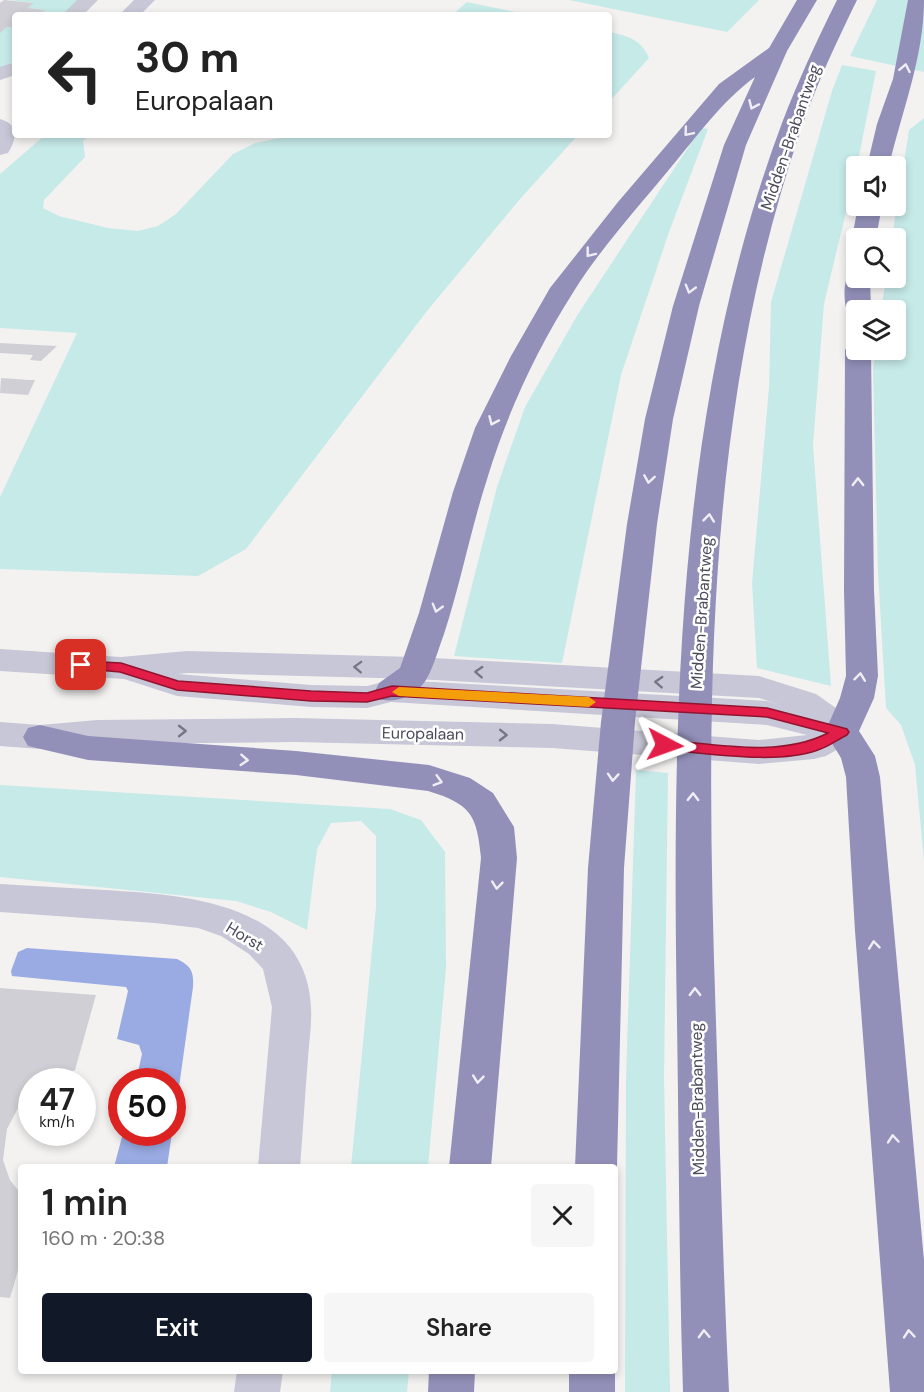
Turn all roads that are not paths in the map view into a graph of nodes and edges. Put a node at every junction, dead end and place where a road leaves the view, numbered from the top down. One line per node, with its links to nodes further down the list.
1 (88, 0): 6 (street)
2 (145, 0): 7 (main road)
3 (807, 0): 8 (highway)
4 (847, 0): 31 (highway, Midden-Brabantweg, one-way to 4)
5 (918, 0): 11 (highway, one-way to 5)
6 (75, 12)
7 (132, 12)
8 (777, 51): 15 (highway, one-way to 15); 24 (highway, one-way to 24)
9 (0, 126): 10 (main road)
10 (0, 148)
11 (880, 156)
12 (858, 360): 18 (highway, one-way to 12)
13 (0, 660): 14 (main road)
14 (121, 668): 15 (main road, one-way to 14); 17 (main road)
15 (416, 668): 16 (main road, one-way to 15); 17 (highway)
16 (557, 688): 17 (main road); 18 (main road, one-way to 16)
17 (392, 691)
18 (842, 732): 20 (main road, Europalaan, one-way to 18); 32 (highway, one-way to 18)
19 (0, 734): 20 (main road, Europalaan)
20 (40, 737): 23 (highway, one-way to 23)
21 (0, 898): 22 (main road, Horst)
22 (279, 1164)
23 (470, 1164)
24 (596, 1164)
25 (260, 1374): 28 (main road)
26 (452, 1374): 29 (highway)
27 (592, 1374): 30 (highway)
28 (257, 1392)
29 (451, 1392)
30 (592, 1392)
31 (706, 1392)
32 (913, 1392)

